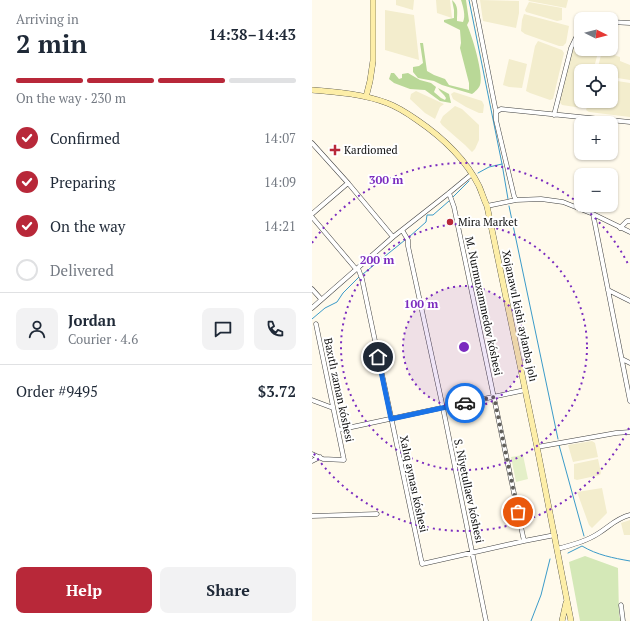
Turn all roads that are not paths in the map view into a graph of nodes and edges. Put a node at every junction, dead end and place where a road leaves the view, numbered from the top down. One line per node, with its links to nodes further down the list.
1 (373, 0): 7 (main road)
2 (474, 0): 8 (street)
3 (618, 22): 4 (street)
4 (630, 23)
5 (574, 42): 9 (street)
6 (312, 90): 7 (main road, Xojanawıl kishi aylanba jolı)
7 (366, 97): 12 (main road, Xojanawıl kishi aylanba jolı)
8 (496, 112): 9 (street); 15 (street)
9 (554, 115): 10 (street)
10 (630, 122)
11 (312, 143): 13 (street)
12 (472, 174): 14 (street); 16 (main road, Xojanawıl kishi aylanba jolı)
13 (348, 183): 18 (street); 23 (street)
14 (449, 193): 21 (street); 34 (street, M. Nurmuxammedov kóshesi)
15 (516, 200): 16 (street); 17 (street)
16 (487, 206): 33 (main road, Xojanawıl kishi aylanba jolı)
17 (593, 214): 20 (street); 26 (street)
18 (312, 215): 24 (street, Xalıq aynası kóshesi)
19 (630, 221): 20 (street)
20 (620, 228): 22 (street)
21 (402, 230): 23 (street); 38 (street, S. Niyetullaev kóshesi)
22 (630, 232)
23 (393, 237): 24 (street)
24 (357, 268): 27 (street); 39 (street, Xalıq aynası kóshesi)
25 (312, 289): 27 (street)
26 (608, 290): 28 (street); 31 (street)
27 (321, 300): 29 (street)
28 (630, 301)
29 (312, 308)
30 (316, 324): 37 (street, Baxıtlı zaman kóshesi)
31 (622, 358): 32 (street); 36 (street)
32 (630, 363)
33 (525, 390): 34 (street); 42 (main road, Xojanawıl kishi aylanba jolı)
34 (494, 397): 38 (street); 50 (street, M. Nurmuxammedov kóshesi)
35 (312, 400): 37 (street)
36 (630, 401)
37 (334, 408): 40 (street, Baxıtlı zaman kóshesi)
38 (443, 408): 39 (street); 52 (street, S. Niyetullaev kóshesi)
39 (391, 419): 40 (street); 52 (street, Xalıq aynası kóshesi)
40 (338, 430): 44 (street, Baxıtlı zaman kóshesi)
41 (630, 432): 42 (street)
42 (537, 447): 49 (main road, Xojanawıl kishi aylanba jolı)
43 (312, 454): 44 (street)
44 (320, 457): 45 (street)
45 (312, 462)
46 (377, 514): 48 (street)
47 (630, 515): 51 (street)
48 (312, 516)
49 (555, 535): 50 (street); 51 (main road, Xojanawıl kishi aylanba jolı)
50 (524, 541): 52 (street)
51 (557, 549): 53 (main road, Xojanawıl kishi aylanba jolı)
52 (473, 552): 55 (street, S. Niyetullaev kóshesi)
53 (566, 597): 56 (main road, Xojanawıl kishi aylanba jolı); 57 (main road, Xojanawıl kishi aylanba jolı)
54 (621, 605): 58 (street)
55 (486, 621)
56 (562, 621)
57 (570, 621)
58 (623, 621)

